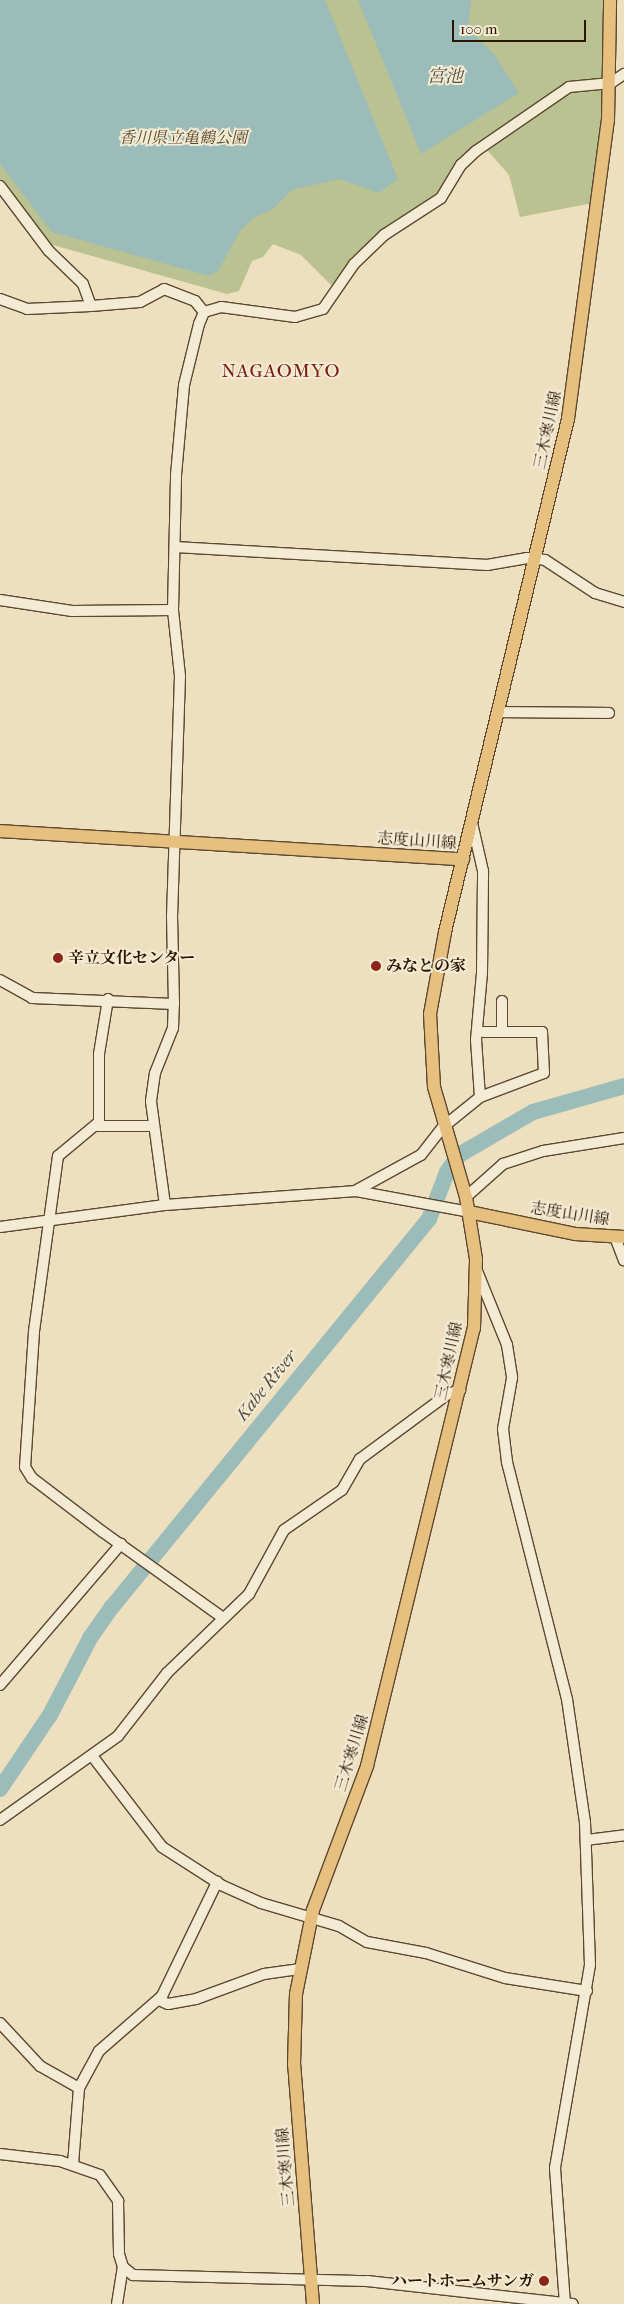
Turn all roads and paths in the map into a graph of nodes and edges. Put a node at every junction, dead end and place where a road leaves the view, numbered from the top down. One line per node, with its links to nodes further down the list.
1 (610, 0): 3 (main road, 三木寒川線)
2 (624, 74): 3 (street)
3 (611, 83): 7 (street); 9 (main road, 三木寒川線)
4 (0, 186): 6 (street)
5 (0, 299): 6 (street)
6 (91, 306): 7 (street)
7 (204, 312): 8 (street)
8 (175, 547): 9 (street); 12 (street)
9 (535, 561): 11 (street); 13 (main road, 三木寒川線)
10 (0, 600): 12 (street)
11 (624, 602)
12 (172, 610): 17 (street)
13 (497, 712): 14 (street); 15 (main road, 三木寒川線)
14 (609, 713)
15 (472, 823): 18 (main road, 三木寒川線); 25 (street)
16 (0, 831): 17 (main road, 志度山川線)
17 (173, 842): 18 (main road, 志度山川線); 22 (street)
18 (463, 859): 28 (main road, 志度山川線)
19 (0, 980): 20 (street)
20 (108, 999): 22 (street); 26 (street)
21 (502, 1001): 24 (street)
22 (174, 1004): 27 (street)
23 (483, 1032): 24 (street)
24 (502, 1032): 25 (street)
25 (480, 1097): 28 (street)
26 (96, 1126): 27 (street); 34 (street)
27 (154, 1126): 32 (street)
28 (444, 1129): 30 (street); 31 (main road, 志度山川線)
29 (624, 1138): 31 (street)
30 (356, 1191): 32 (street); 33 (street)
31 (465, 1195): 33 (main road, 志度山川線)
32 (165, 1205): 34 (street)
33 (469, 1212): 36 (main road, 志度山川線); 38 (main road, 三木寒川線)
34 (50, 1222): 35 (street); 40 (street)
35 (0, 1227)
36 (620, 1237): 37 (street)
37 (624, 1260)
38 (478, 1271): 39 (main road, 三木寒川線); 46 (street)
39 (460, 1390): 41 (street); 48 (main road, 三木寒川線)
40 (124, 1546): 41 (street); 42 (street)
41 (223, 1618): 43 (street)
42 (0, 1685)
43 (93, 1757): 44 (street); 47 (street)
44 (0, 1820)
45 (624, 1835): 46 (street)
46 (586, 1840): 50 (street)
47 (217, 1882): 48 (street); 51 (street)
48 (310, 1918): 49 (main road, 三木寒川線); 50 (street)
49 (299, 1969): 51 (street); 57 (main road, 三木寒川線)
50 (587, 1991): 60 (street)
51 (158, 2000): 53 (street)
52 (0, 2022): 53 (street)
53 (79, 2088): 55 (street)
54 (0, 2154): 55 (street)
55 (73, 2164): 56 (street)
56 (123, 2267): 57 (street); 58 (street)
57 (312, 2279): 59 (main road, 三木寒川線); 60 (street)
58 (117, 2304)
59 (313, 2304)
60 (567, 2304)

